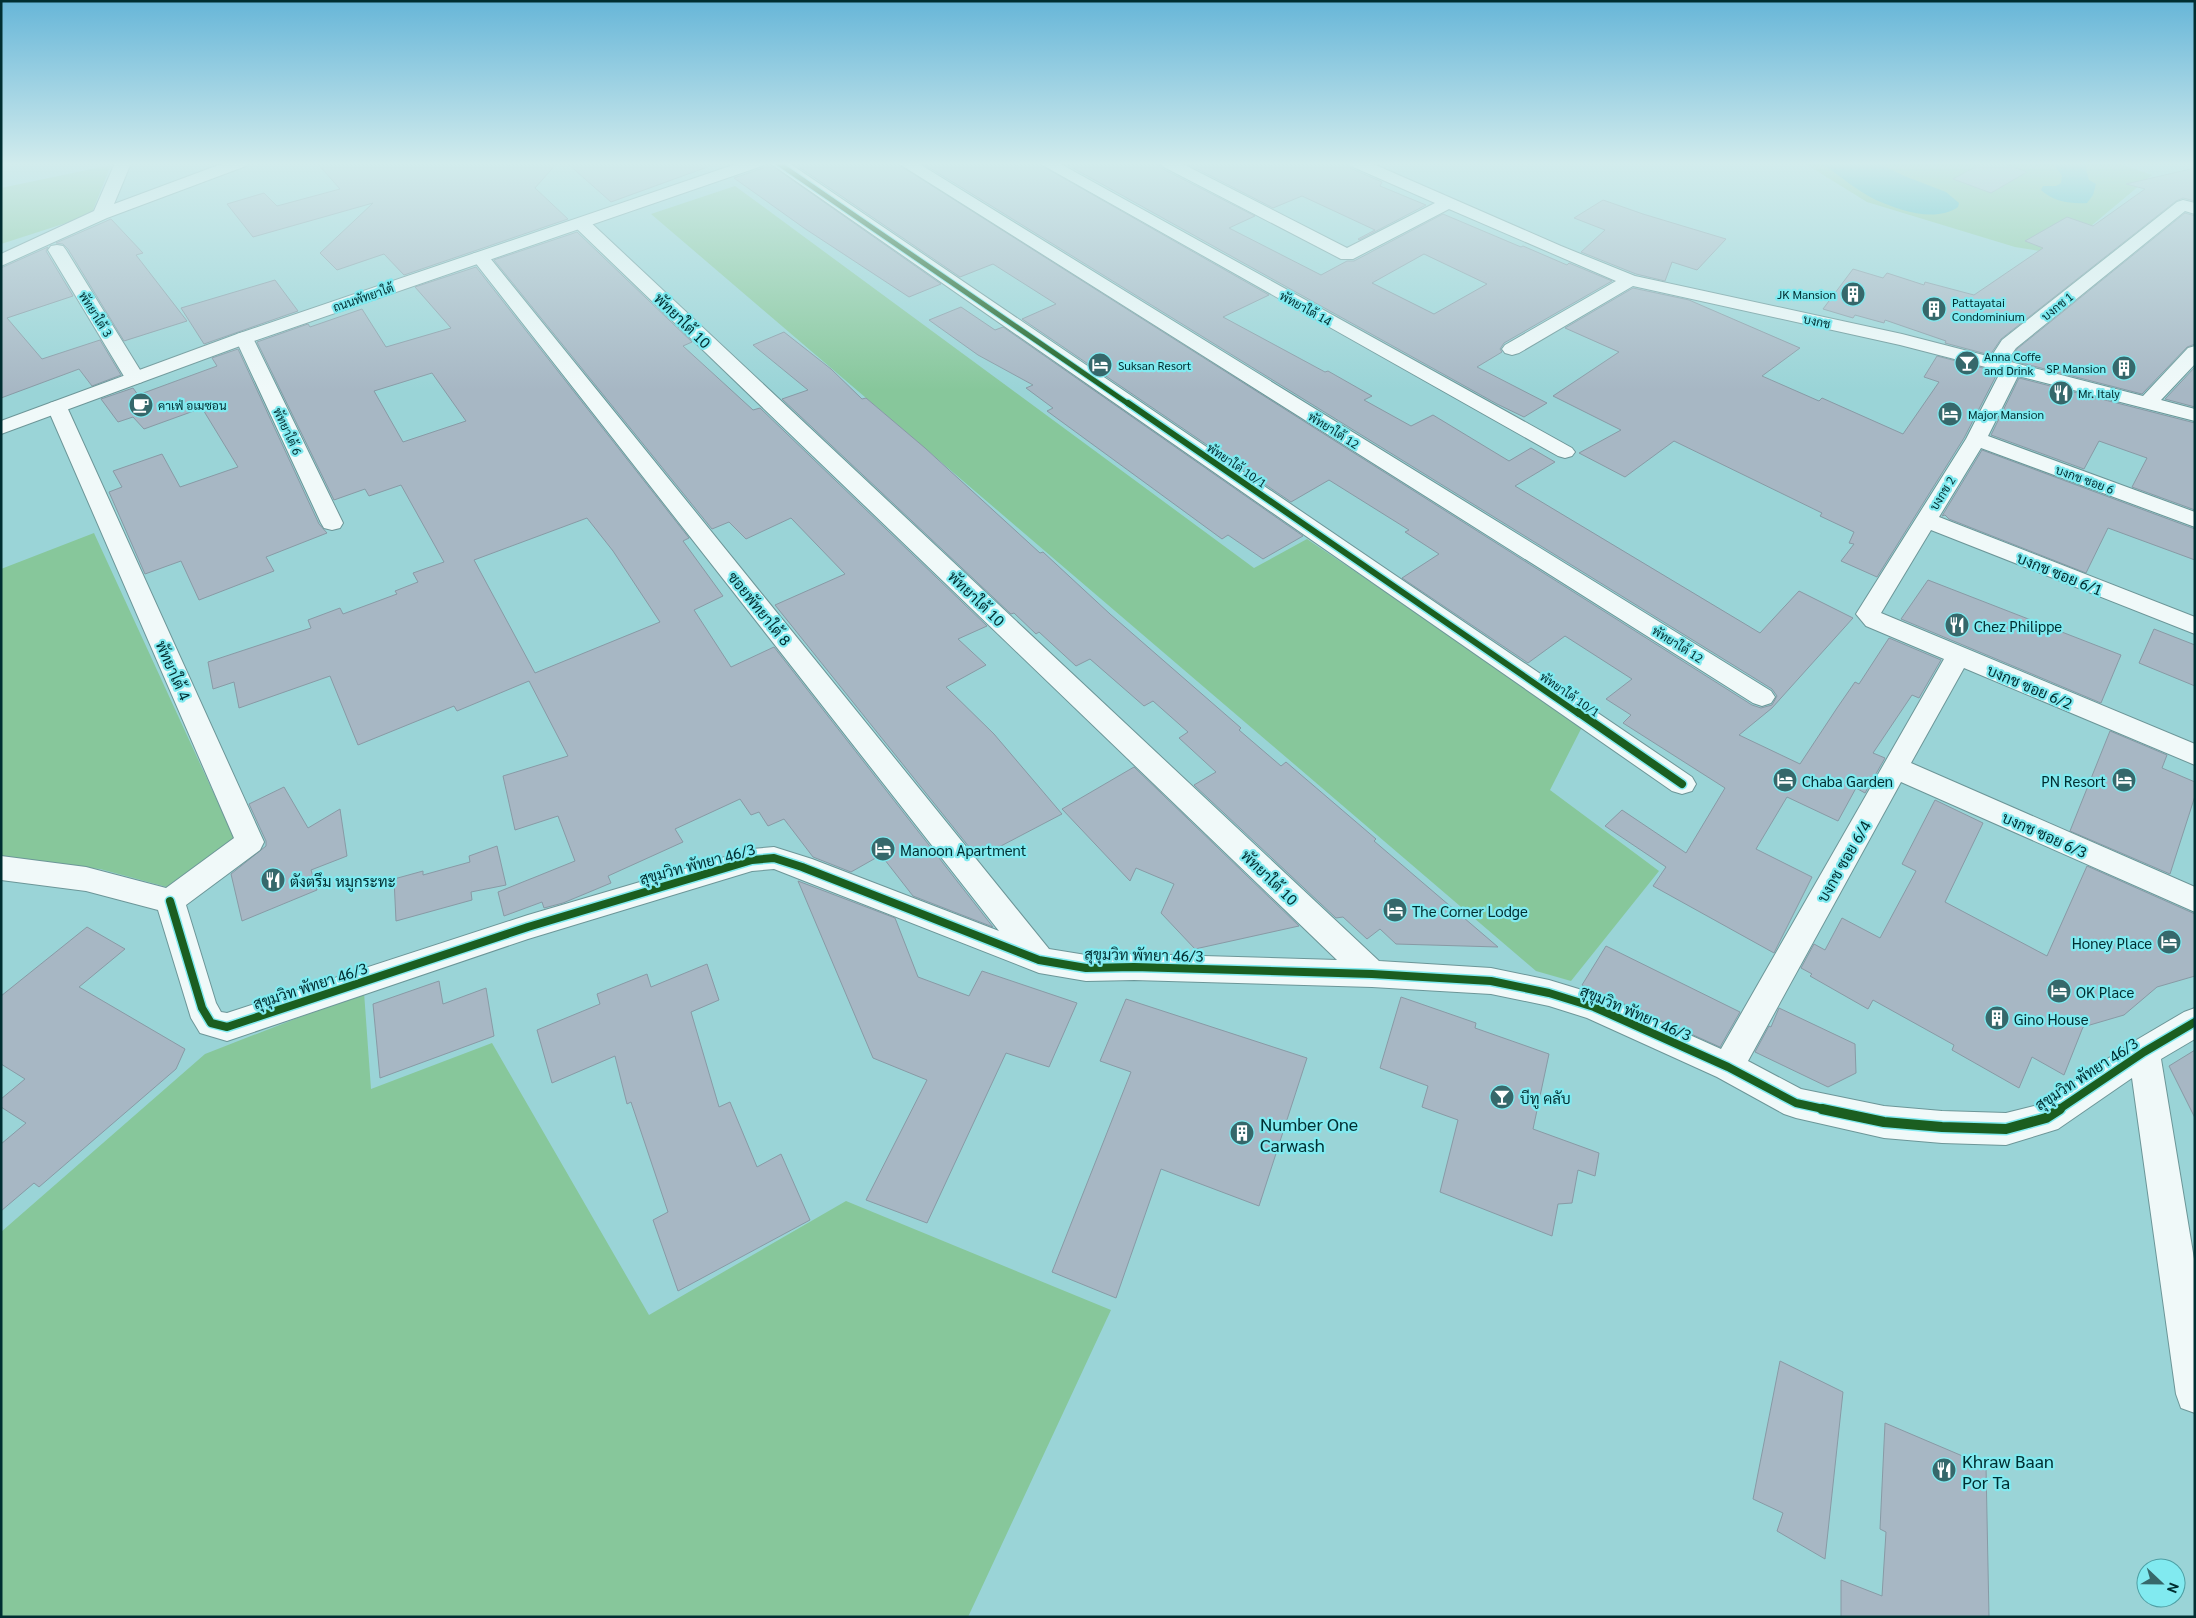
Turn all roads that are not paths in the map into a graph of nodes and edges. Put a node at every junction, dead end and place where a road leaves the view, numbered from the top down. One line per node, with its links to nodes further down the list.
1 (49, 239): 13 (street)
2 (535, 239): 12 (street, ถนนพัทยาใต้)
3 (597, 239): 40 (street, พัทยาใต้ 10)
4 (888, 239): 35 (street, พัทยาใต้ 10/1)
5 (1027, 239): 32 (street, พัทยาใต้ 12)
6 (1182, 239): 25 (street, พัทยาใต้ 14)
7 (1314, 239): 8 (street)
8 (1379, 239)
9 (1530, 239): 14 (street, บงกช)
10 (2140, 239): 18 (street, บงกช 1)
11 (57, 250): 19 (street, พัทยาใต้ 3)
12 (480, 257): 15 (street, ถนนพัทยาใต้); 39 (street, ซอยพัทยาใต้ 8)
13 (1, 261)
14 (1630, 280): 16 (street); 18 (street, บงกช)
15 (244, 338): 19 (street, ถนนพัทยาใต้); 28 (street, พัทยาใต้ 6)
16 (1512, 350)
17 (2195, 352): 20 (street)
18 (2004, 366): 20 (street, บงกช); 24 (street, บงกช 2)
19 (136, 378): 21 (street, ถนนพัทยาใต้)
20 (2147, 403): 22 (street, บงกช)
21 (57, 407): 23 (street, ถนนพัทยาใต้); 38 (street, พัทยาใต้ 4)
22 (2195, 415)
23 (1, 428)
24 (1976, 439): 26 (street, บงกช 2); 27 (street, บงกช ซอย 6)
25 (1565, 452)
26 (1926, 520): 29 (street, บงกช 2); 30 (street, บงกช ซอย 6/1)
27 (2195, 520)
28 (332, 524)
29 (1868, 614): 31 (street, บงกช ซอย 6/2)
30 (2195, 626)
31 (1958, 656): 33 (street, บงกช ซอย 6/2); 34 (street, บงกช ซอย 6/4)
32 (1762, 697)
33 (2195, 754)
34 (1896, 768): 37 (street, บงกช ซอย 6/3); 43 (street, บงกช ซอย 6/4)
35 (1682, 784)
36 (1, 868): 38 (street)
37 (2195, 900)
38 (170, 901): 39 (street, สุขุมวิท พัทยา 46/3)
39 (1039, 960): 40 (street, สุขุมวิท พัทยา 46/3)
40 (1372, 974): 43 (street, สุขุมวิท พัทยา 46/3)
41 (2195, 1022): 42 (street, สุขุมวิท พัทยา 46/3)
42 (2144, 1052): 43 (street, สุขุมวิท พัทยา 46/3); 44 (street)
43 (1728, 1067)
44 (2195, 1394)

